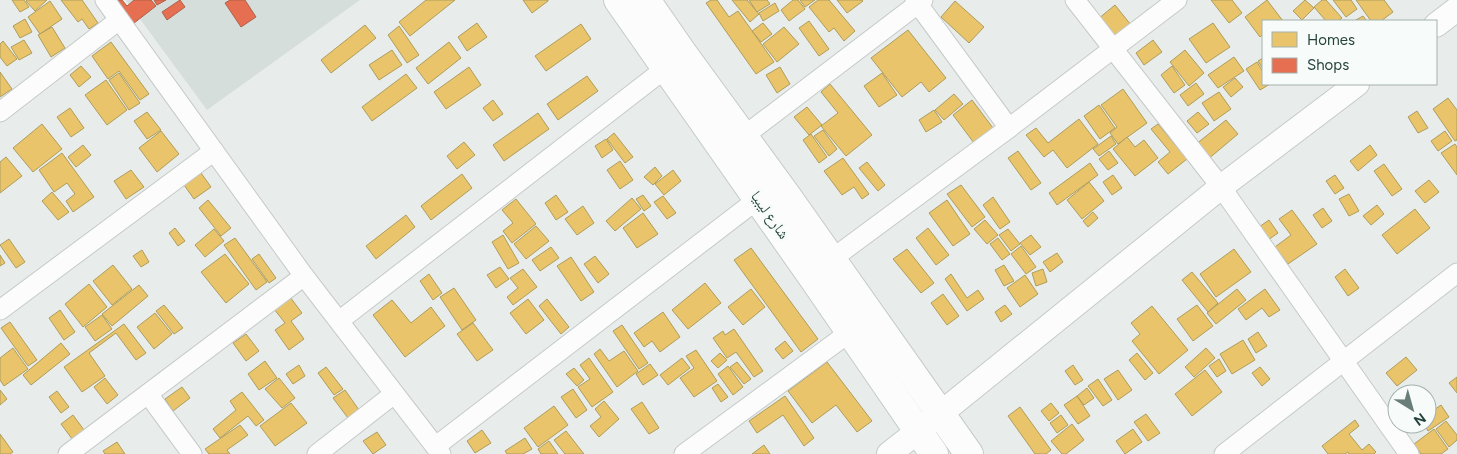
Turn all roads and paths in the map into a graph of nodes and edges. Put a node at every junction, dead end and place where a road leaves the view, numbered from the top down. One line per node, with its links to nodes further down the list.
1 (105, 0): 8 (street)
2 (618, 0): 11 (main road, شارع ليبيا)
3 (1075, 0): 10 (street)
4 (1177, 0): 10 (street)
5 (918, 1): 14 (street); 15 (street)
6 (651, 2): 15 (main road, شارع ليبيا)
7 (1457, 9): 9 (street)
8 (119, 20): 13 (street); 16 (street)
9 (1437, 24)
10 (1112, 50): 14 (street); 17 (street)
11 (666, 68): 18 (main road, شارع ليبيا); 23 (street)
12 (1356, 85): 17 (street)
13 (0, 112)
14 (1009, 128): 19 (street)
15 (744, 136): 19 (main road, شارع ليبيا)
16 (214, 151): 21 (street); 22 (street)
17 (1221, 187): 25 (street); 28 (street)
18 (758, 199): 24 (main road, شارع ليبيا); 30 (street)
19 (832, 259): 28 (main road, شارع ليبيا)
20 (1457, 273): 25 (street)
21 (304, 276): 23 (street); 26 (street)
22 (0, 310)
23 (339, 321): 27 (street)
24 (850, 332): 29 (main road, شارع ليبيا); 34 (street)
25 (1344, 360): 38 (street); 39 (street)
26 (148, 394): 31 (street); 32 (street)
27 (394, 394): 30 (street); 33 (street)
28 (940, 414): 29 (street); 37 (main road, شارع ليبيا)
29 (918, 432): 35 (street); 36 (main road, شارع ليبيا)
30 (439, 450)
31 (68, 454)
32 (192, 454)
33 (317, 454)
34 (684, 454)
35 (889, 454)
36 (934, 454)
37 (969, 454)
38 (1224, 454)
39 (1409, 454)

